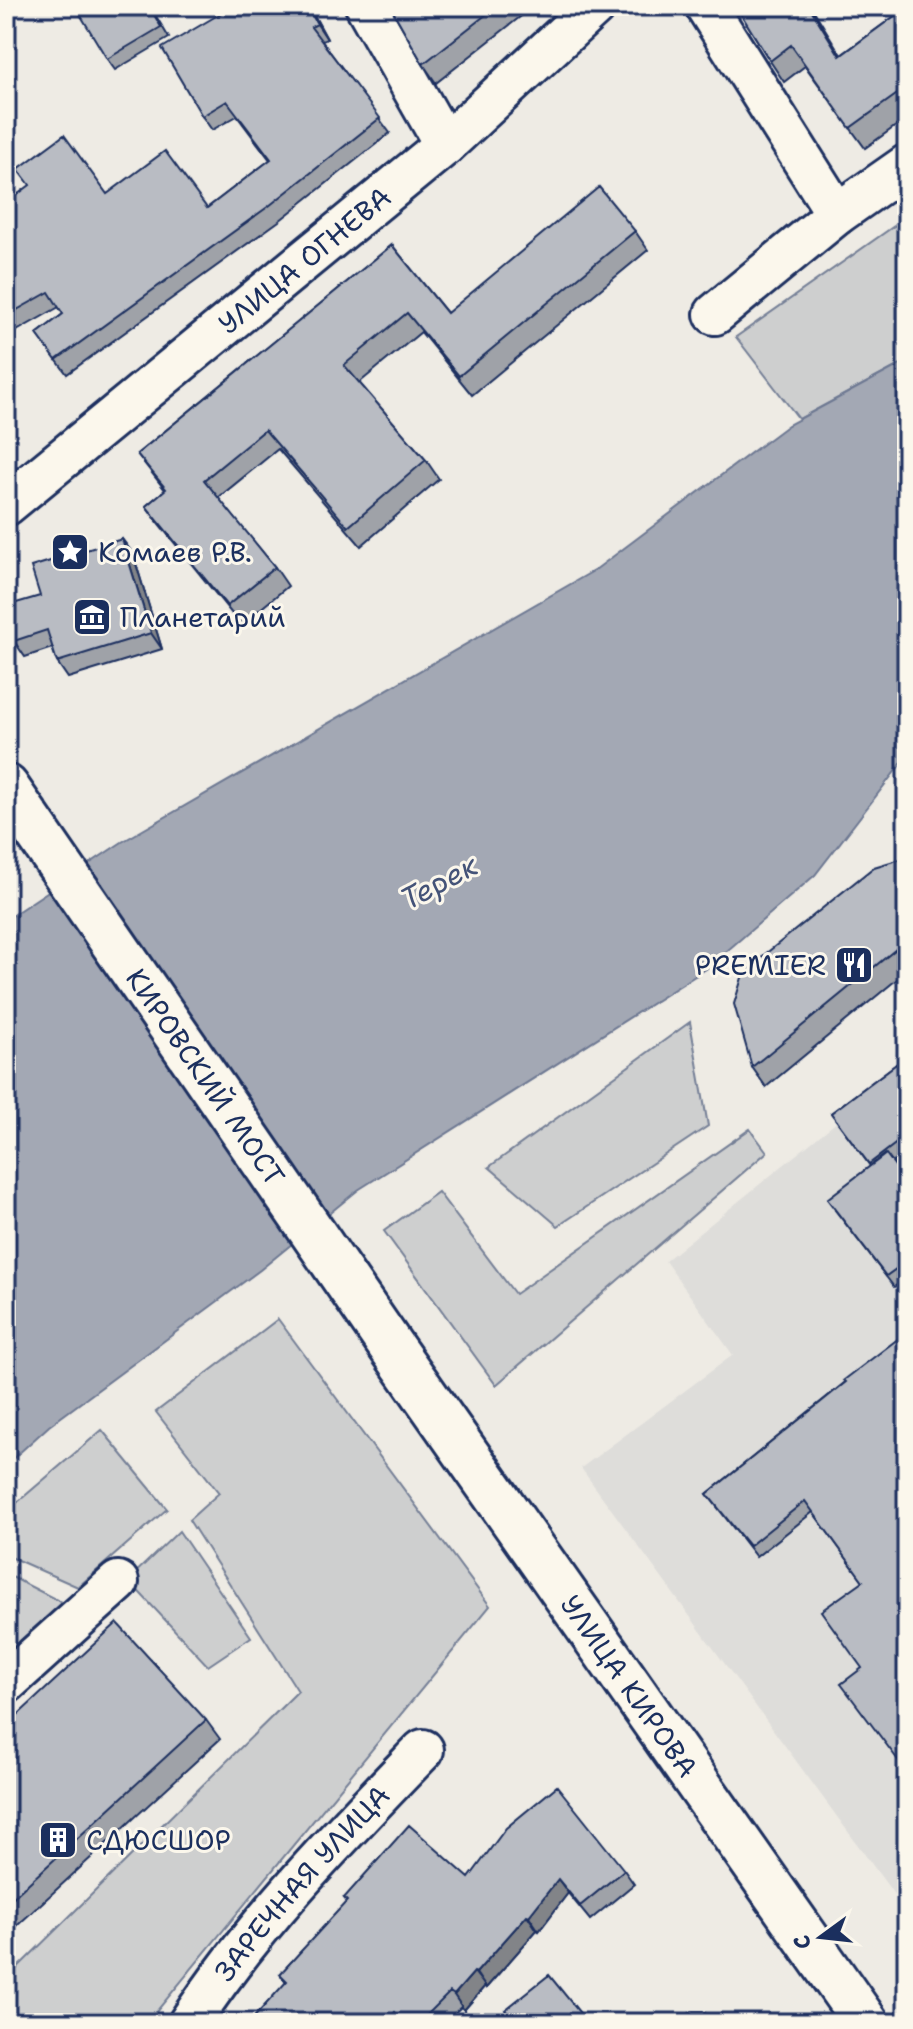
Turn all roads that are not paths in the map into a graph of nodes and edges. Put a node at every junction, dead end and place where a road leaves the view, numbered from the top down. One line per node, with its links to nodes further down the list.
1 (366, 6): 4 (street)
2 (595, 6): 4 (street, УЛИЦА ОГНЕВА)
3 (706, 6): 6 (street)
4 (445, 145): 8 (street, УЛИЦА ОГНЕВА)
5 (907, 165): 6 (street)
6 (837, 214): 7 (street)
7 (715, 314)
8 (6, 505)
9 (13, 802): 10 (main road, КИРОВСКИЙ МОСТ)
10 (392, 1348): 15 (main road, УЛИЦА КИРОВА)
11 (118, 1582): 12 (street)
12 (6, 1683)
13 (423, 1750): 14 (street, ЗАРЕЧНАЯ УЛИЦА)
14 (189, 2023)
15 (866, 2023)

